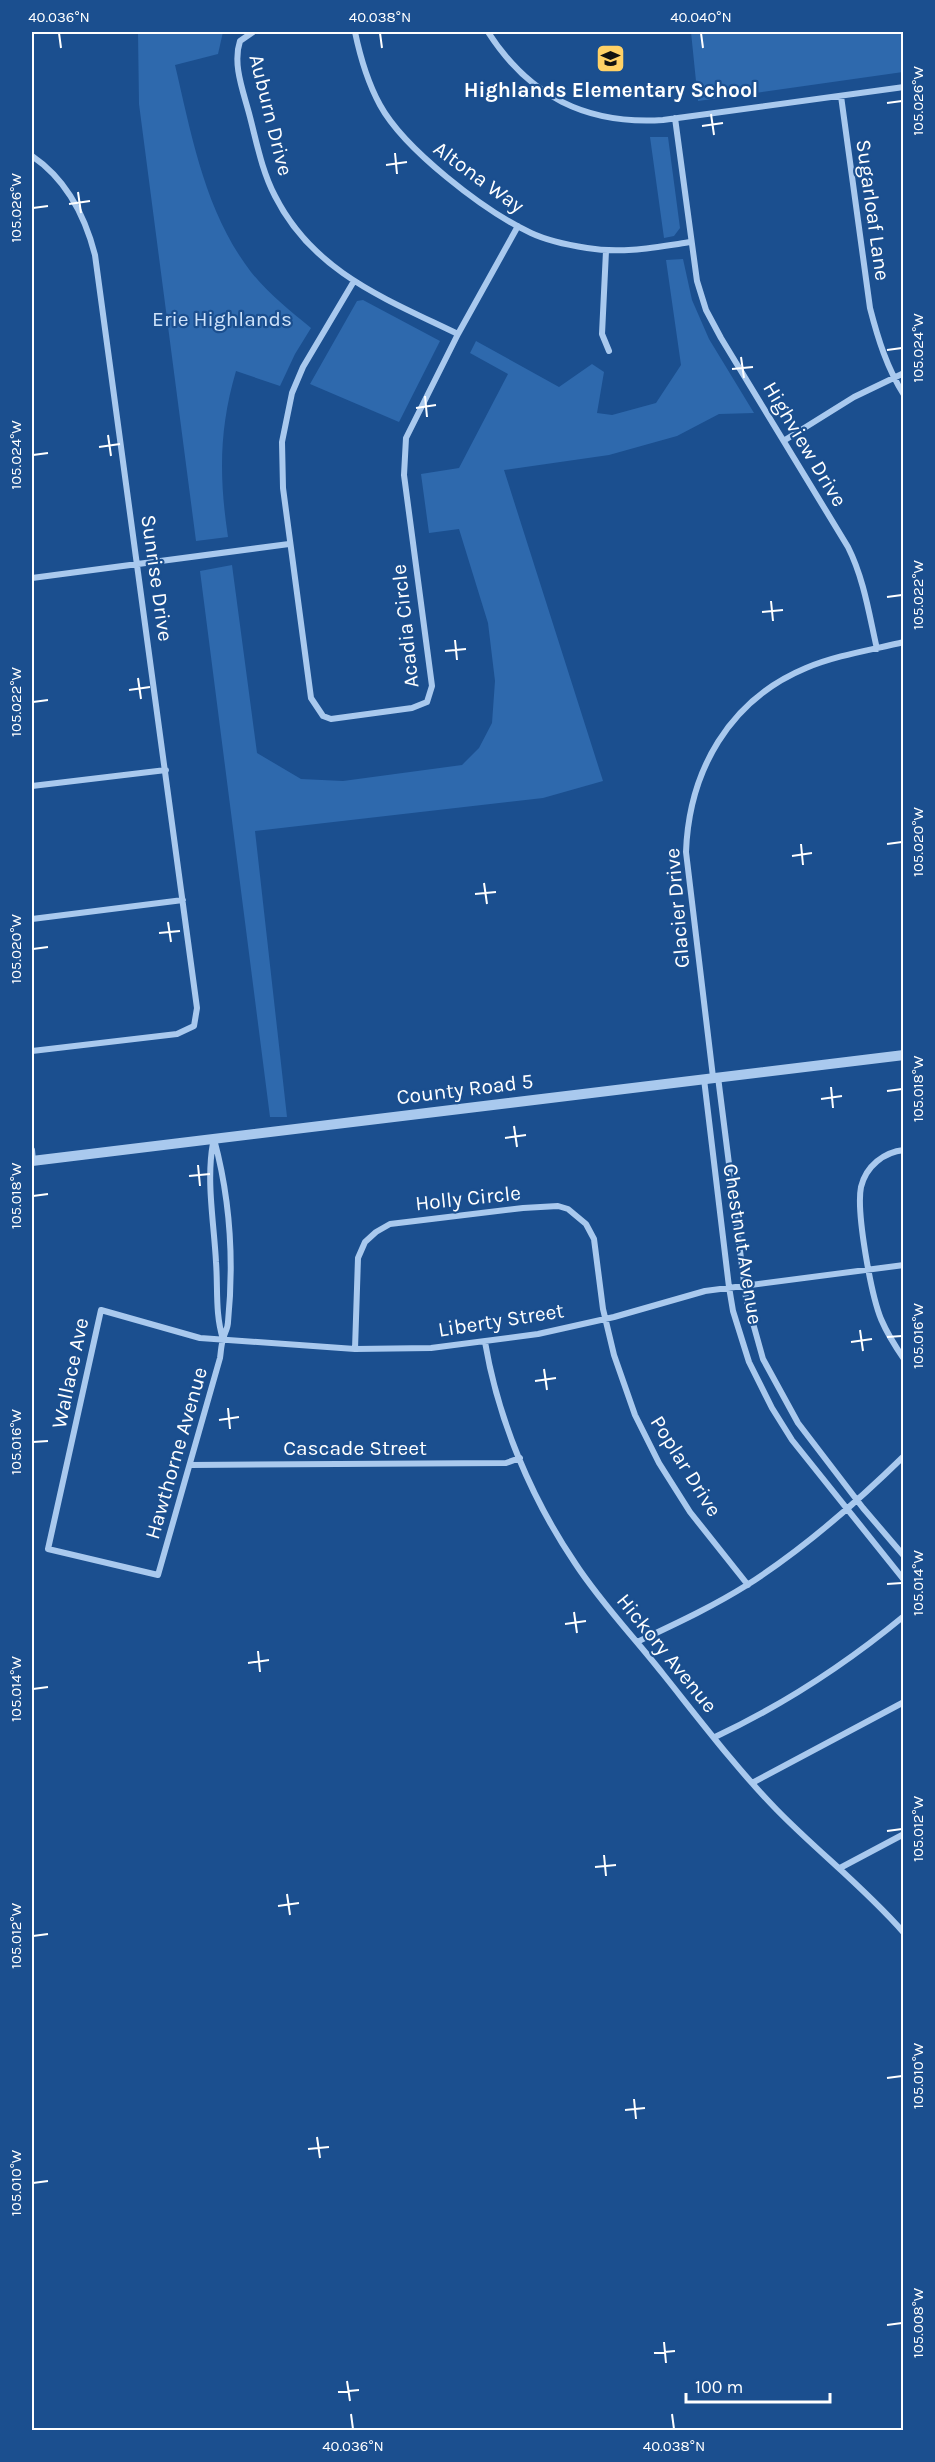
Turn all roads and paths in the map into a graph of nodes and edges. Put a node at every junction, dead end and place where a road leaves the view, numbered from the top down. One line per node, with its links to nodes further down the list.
1 (254, 32): 11 (street, Auburn Drive)
2 (355, 32): 8 (street, Altona Way)
3 (488, 32): 6 (street)
4 (903, 87): 5 (street)
5 (841, 96): 6 (street); 15 (street, Sugarloaf Lane)
6 (675, 118): 9 (street, Highview Drive)
7 (32, 156): 19 (street, Sunrise Drive)
8 (518, 226): 10 (street, Altona Way); 12 (street, Acadia Circle)
9 (691, 242): 10 (street, Altona Way); 17 (street, Highview Drive)
10 (606, 251): 13 (street)
11 (354, 281): 12 (street, Auburn Drive); 18 (street, Acadia Circle)
12 (458, 334): 18 (street, Acadia Circle)
13 (609, 351)
14 (903, 373): 15 (street)
15 (893, 378): 16 (street, Sugarloaf Lane); 17 (street)
16 (903, 395)
17 (784, 440): 22 (street, Highview Drive)
18 (289, 544): 19 (street)
19 (139, 564): 20 (street); 23 (street, Sunrise Drive)
20 (32, 578)
21 (903, 642): 22 (street, Glacier Drive)
22 (877, 648): 29 (street, Glacier Drive)
23 (166, 770): 24 (street); 25 (street, Sunrise Drive)
24 (32, 786)
25 (183, 900): 26 (street); 27 (street, Sunrise Drive)
26 (32, 919)
27 (32, 1051)
28 (903, 1055): 29 (street, County Road 5)
29 (711, 1078): 30 (street, County Road 5); 35 (street, Chestnut Avenue); 36 (street, Chestnut Avenue)
30 (214, 1139): 32 (street, County Road 5); 39 (street, Hawthorne Avenue); 39 (street, Hawthorne Avenue)
31 (903, 1150): 34 (street)
32 (32, 1157)
33 (903, 1265): 34 (street, Liberty Street)
34 (868, 1269): 35 (street, Liberty Street); 42 (street)
35 (744, 1285): 36 (street, Liberty Street); 46 (street, Chestnut Avenue)
36 (729, 1287): 38 (street, Liberty Street); 47 (street, Chestnut Avenue)
37 (101, 1310): 39 (street, Liberty Street); 49 (street, Wallace Ave)
38 (606, 1319): 40 (street, Liberty Street); 41 (street, Holly Circle); 51 (street, Poplar Drive)
39 (223, 1339): 41 (street, Liberty Street); 45 (street, Hawthorne Avenue)
40 (485, 1342): 41 (street, Liberty Street); 44 (street, Hickory Avenue)
41 (355, 1349)
42 (903, 1359)
43 (903, 1456): 46 (street)
44 (520, 1458): 45 (street, Cascade Street); 53 (street, Hickory Avenue)
45 (190, 1465): 49 (street, Hawthorne Avenue)
46 (859, 1500): 47 (street); 48 (street, Chestnut Avenue)
47 (848, 1510): 50 (street, Chestnut Avenue); 51 (street)
48 (903, 1557)
49 (158, 1575)
50 (903, 1580)
51 (748, 1585): 53 (street)
52 (903, 1616): 55 (street)
53 (637, 1642): 55 (street, Hickory Avenue)
54 (903, 1702): 56 (street)
55 (715, 1737): 56 (street, Hickory Avenue)
56 (752, 1783): 58 (street, Hickory Avenue)
57 (903, 1834): 58 (street)
58 (840, 1868): 59 (street, Hickory Avenue)
59 (903, 1933)

